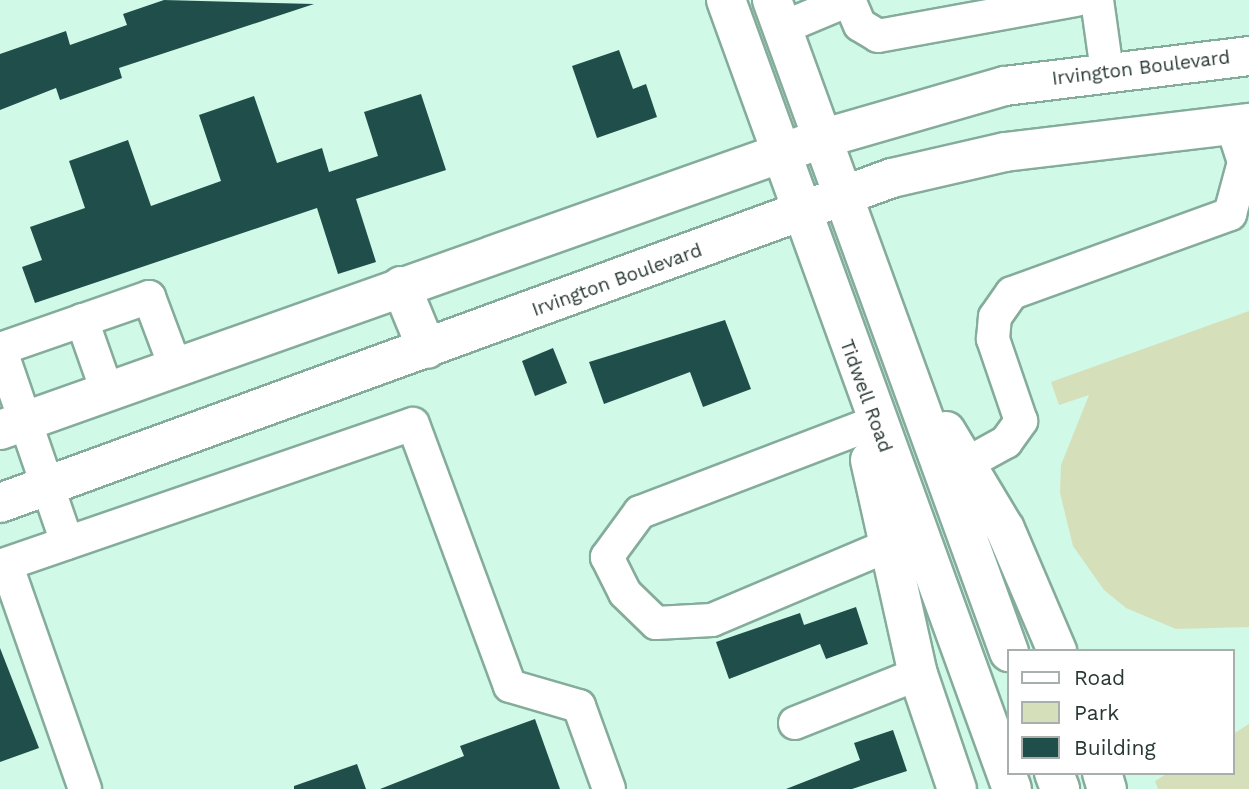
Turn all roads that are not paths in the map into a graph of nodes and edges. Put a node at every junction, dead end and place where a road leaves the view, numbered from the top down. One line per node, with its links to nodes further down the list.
1 (726, 0): 12 (main road, Tidwell Road)
2 (1076, 0): 5 (street)
3 (1097, 0): 9 (street)
4 (850, 1): 6 (street); 7 (street)
5 (1025, 4): 6 (street)
6 (943, 10)
7 (777, 14): 11 (main road)
8 (1249, 56): 9 (main road, Irvington Boulevard)
9 (1107, 71): 11 (main road, Irvington Boulevard)
10 (1243, 113): 13 (main road, Irvington Boulevard); 25 (street)
11 (821, 139): 12 (main road, Irvington Boulevard); 13 (main road)
12 (778, 153): 14 (main road, Tidwell Road); 15 (main road, Irvington Boulevard)
13 (841, 197): 14 (main road, Irvington Boulevard); 20 (main road)
14 (799, 213): 18 (main road, Irvington Boulevard); 19 (main road, Tidwell Road)
15 (401, 286): 18 (main road); 21 (main road, Irvington Boulevard)
16 (82, 320): 17 (street); 21 (street); 22 (street)
17 (0, 349): 23 (street)
18 (428, 349): 26 (main road, Irvington Boulevard)
19 (848, 349): 24 (main road); 38 (main road, Tidwell Road)
20 (900, 355): 25 (main road); 31 (main road)
21 (175, 366): 22 (main road, Irvington Boulevard)
22 (107, 391): 23 (main road, Irvington Boulevard)
23 (13, 426): 26 (street)
24 (863, 427): 29 (main road); 29 (street)
25 (966, 464): 32 (main road)
26 (48, 485): 27 (main road, Irvington Boulevard); 28 (street)
27 (0, 503)
28 (67, 543): 30 (street); 36 (street)
29 (887, 546): 33 (main road)
30 (3, 565): 35 (street)
31 (1008, 649)
32 (1056, 649)
33 (918, 674): 34 (street); 37 (main road)
34 (795, 723)
35 (85, 789)
36 (609, 789)
37 (957, 789)
38 (1012, 789)

